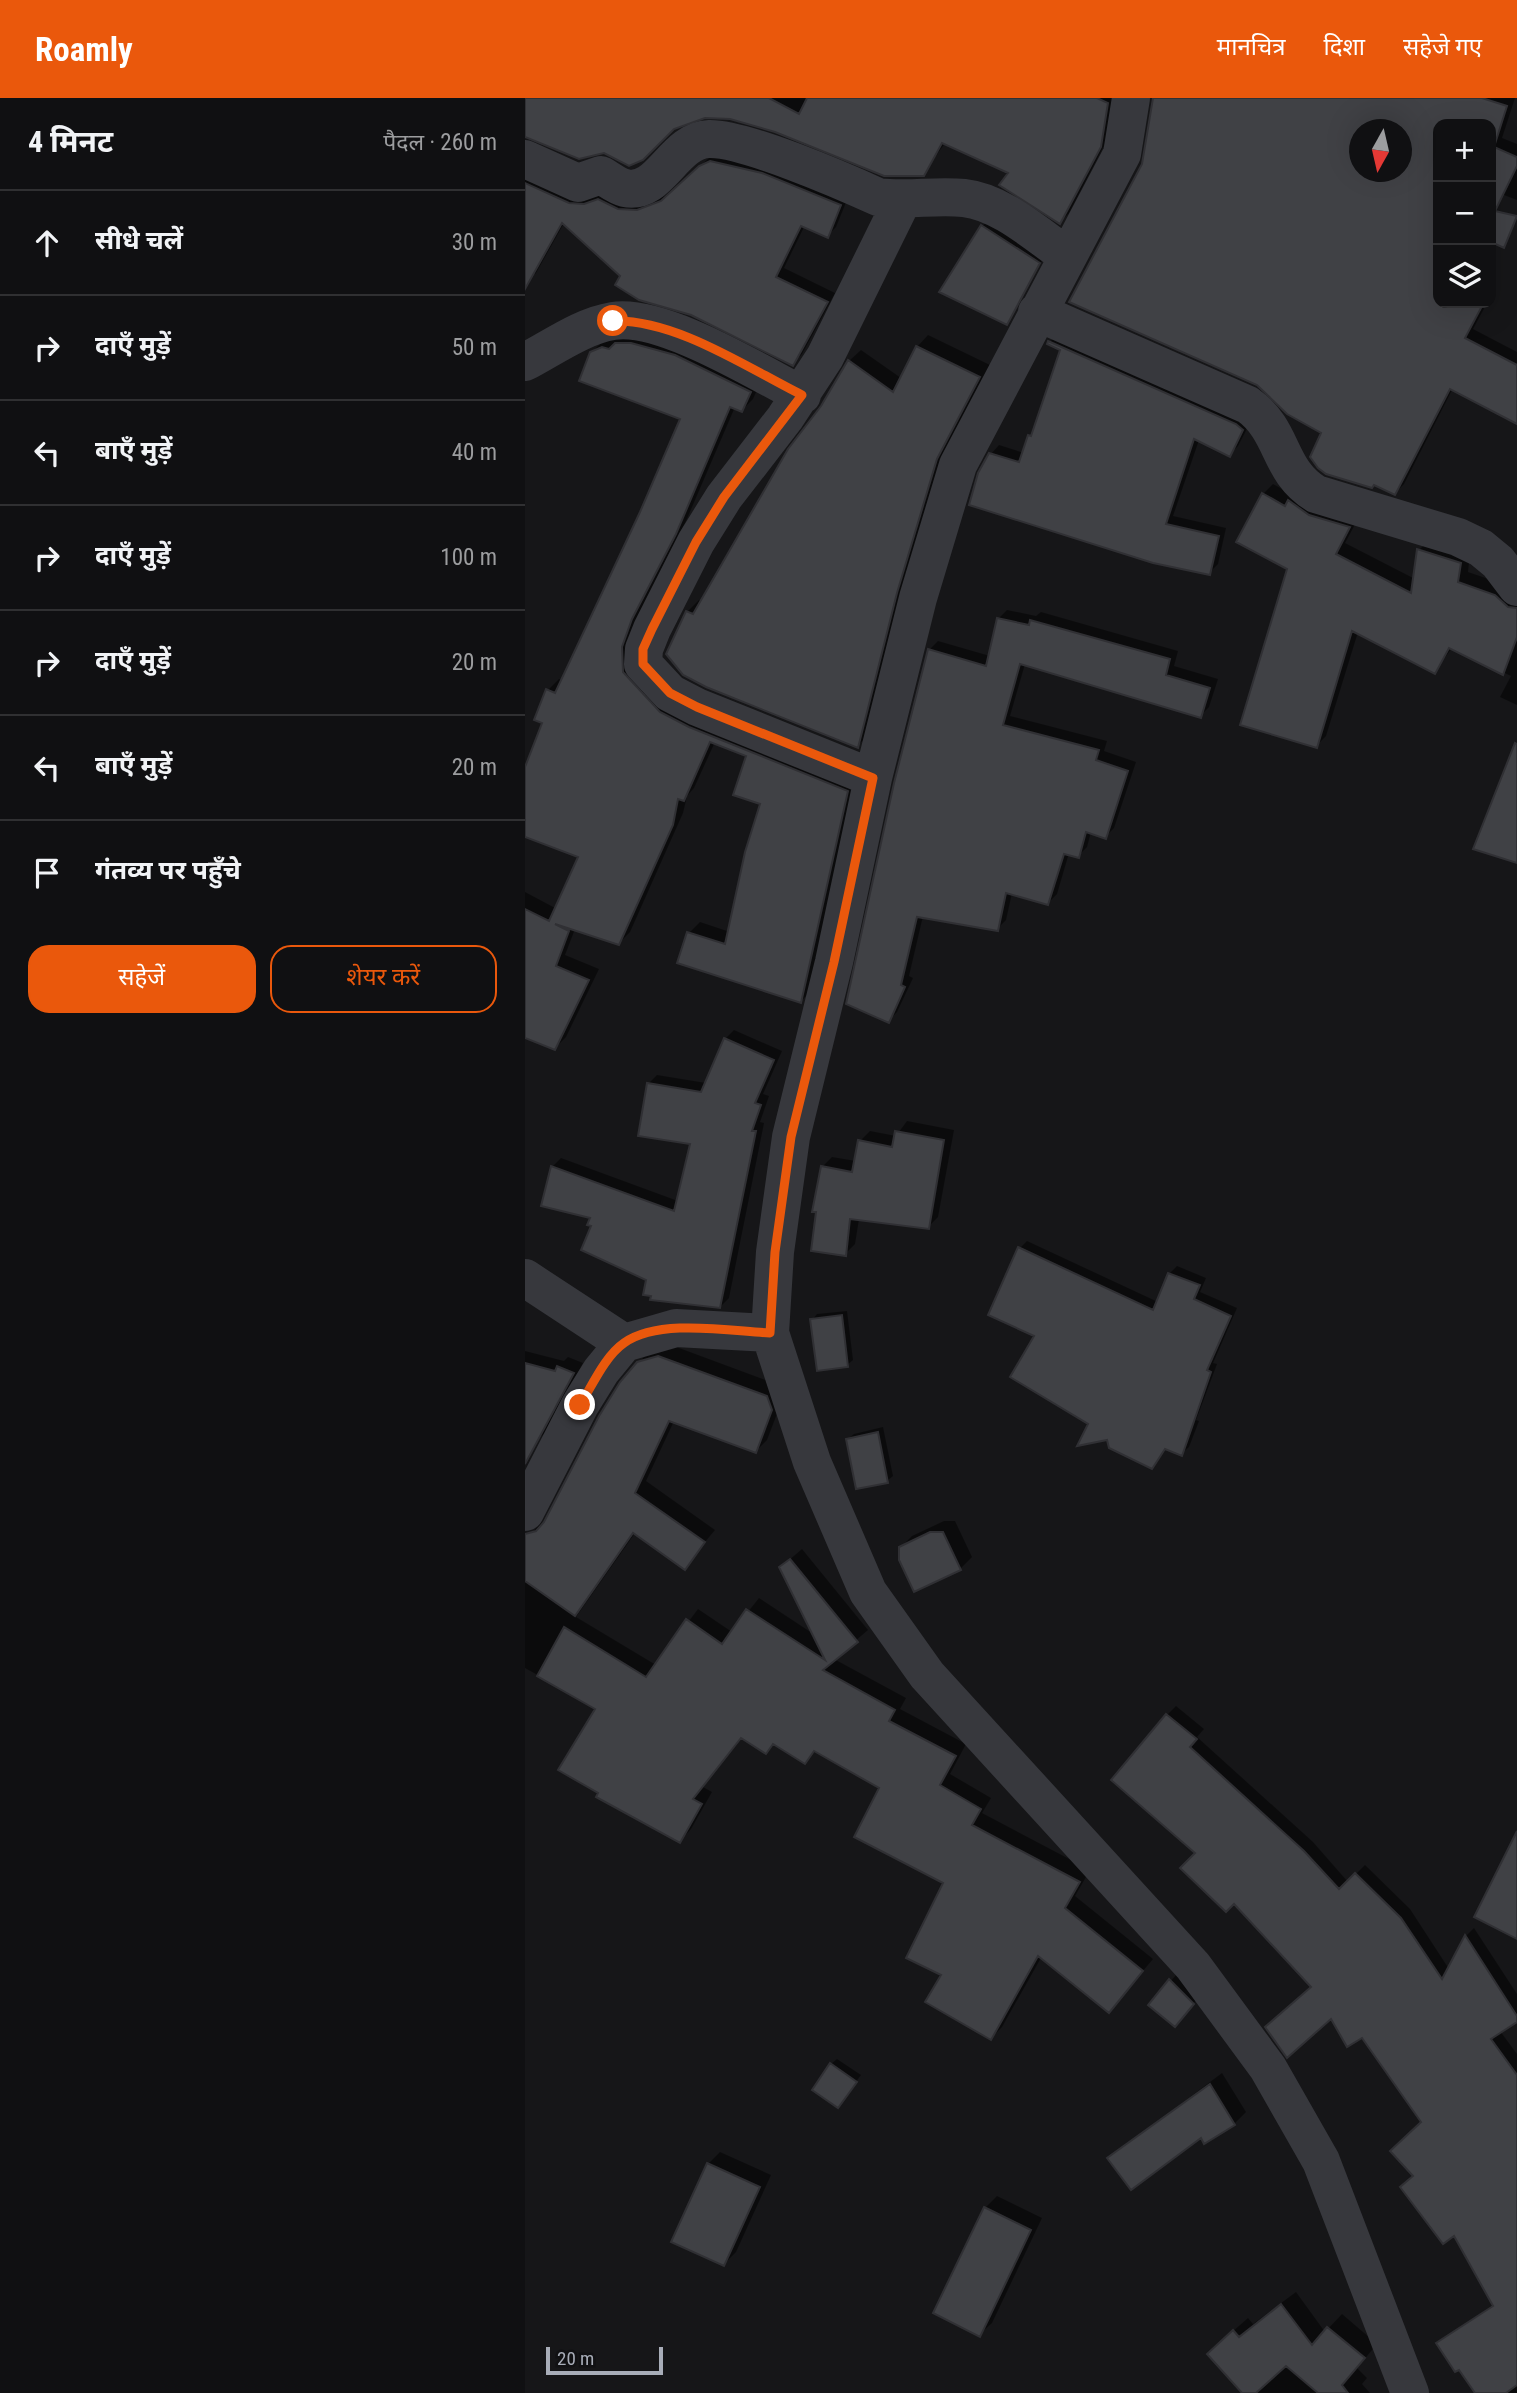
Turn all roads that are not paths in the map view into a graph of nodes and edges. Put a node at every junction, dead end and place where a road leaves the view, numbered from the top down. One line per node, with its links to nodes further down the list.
1 (1131, 98): 4 (street)
2 (525, 159): 3 (street)
3 (902, 201): 4 (street); 7 (street)
4 (1066, 255): 5 (street)
5 (1037, 312): 8 (street); 9 (street)
6 (525, 362): 7 (street)
7 (802, 395): 9 (street)
8 (1517, 587)
9 (873, 778): 11 (street)
10 (525, 1278): 12 (street)
11 (770, 1333): 12 (street); 14 (street)
12 (624, 1343): 13 (street)
13 (525, 1512)
14 (1410, 2393)

